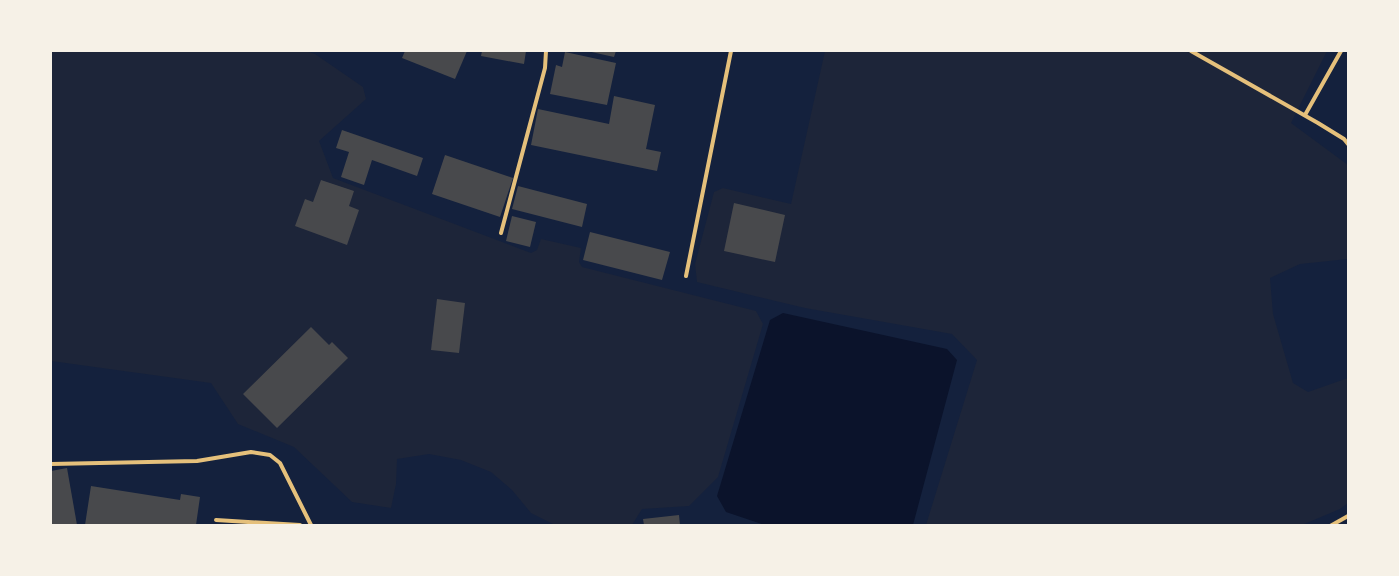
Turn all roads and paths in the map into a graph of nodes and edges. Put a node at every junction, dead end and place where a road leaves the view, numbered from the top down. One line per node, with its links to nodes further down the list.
1 (546, 51): 7 (street)
2 (730, 51): 8 (street)
3 (1190, 51): 5 (street)
4 (1341, 51): 5 (street)
5 (1305, 115): 6 (street)
6 (1348, 144)
7 (501, 233)
8 (686, 276)
9 (51, 464): 13 (street)
10 (1348, 516): 14 (street)
11 (216, 520): 12 (street)
12 (300, 525)
13 (311, 525)
14 (1332, 525)

